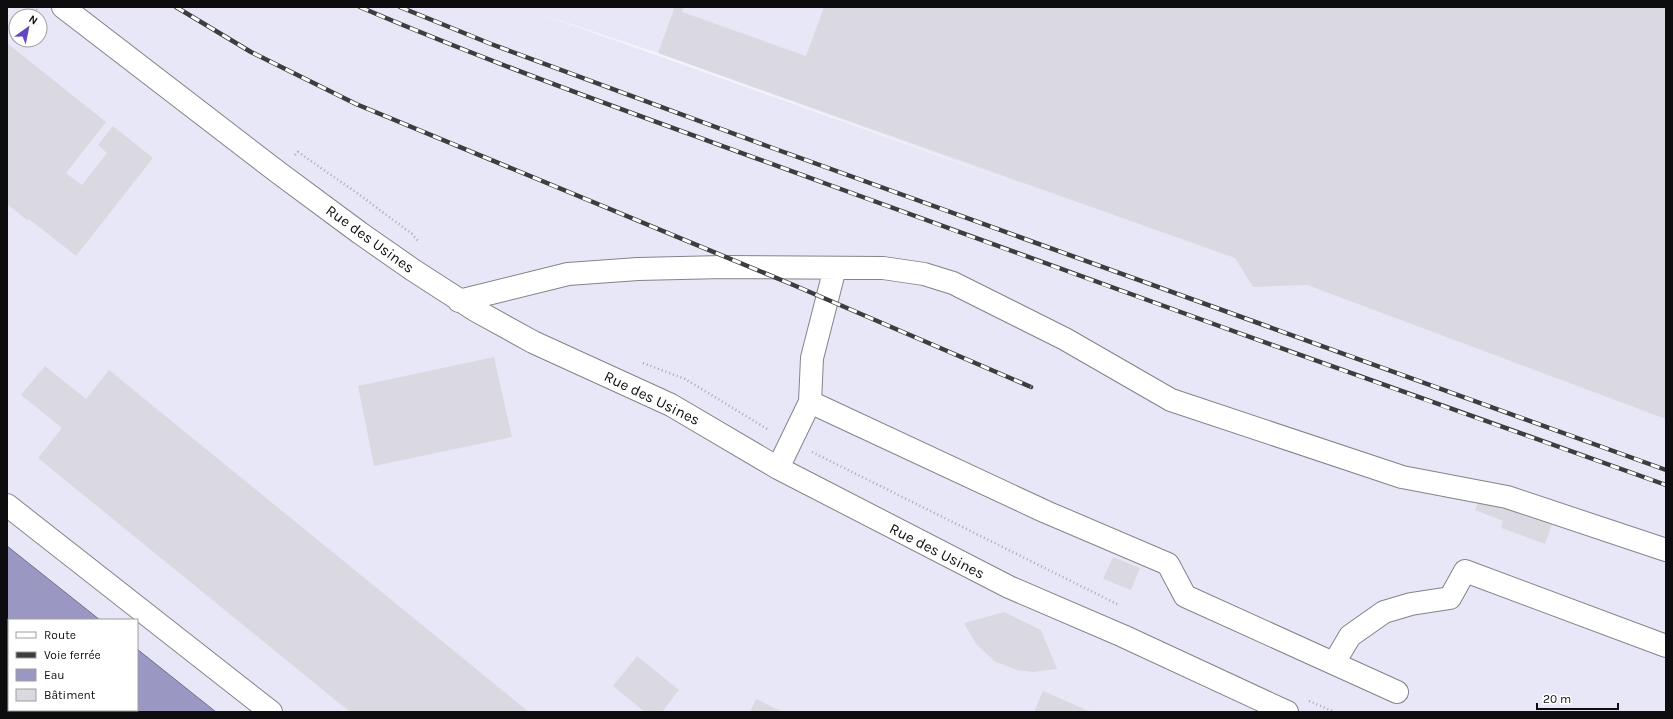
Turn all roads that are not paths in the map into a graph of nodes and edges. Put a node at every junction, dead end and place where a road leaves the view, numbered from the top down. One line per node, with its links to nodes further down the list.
1 (63, 7): 3 (street, Rue des Usines)
2 (835, 268): 3 (street); 4 (street); 7 (street)
3 (459, 301): 5 (street, Rue des Usines)
4 (810, 402): 5 (street); 9 (street)
5 (778, 468): 12 (street, Rue des Usines)
6 (7, 505): 11 (street)
7 (1666, 550)
8 (1666, 646): 9 (street)
9 (1334, 663): 10 (street)
10 (1397, 692)
11 (271, 712)
12 (1287, 712)

